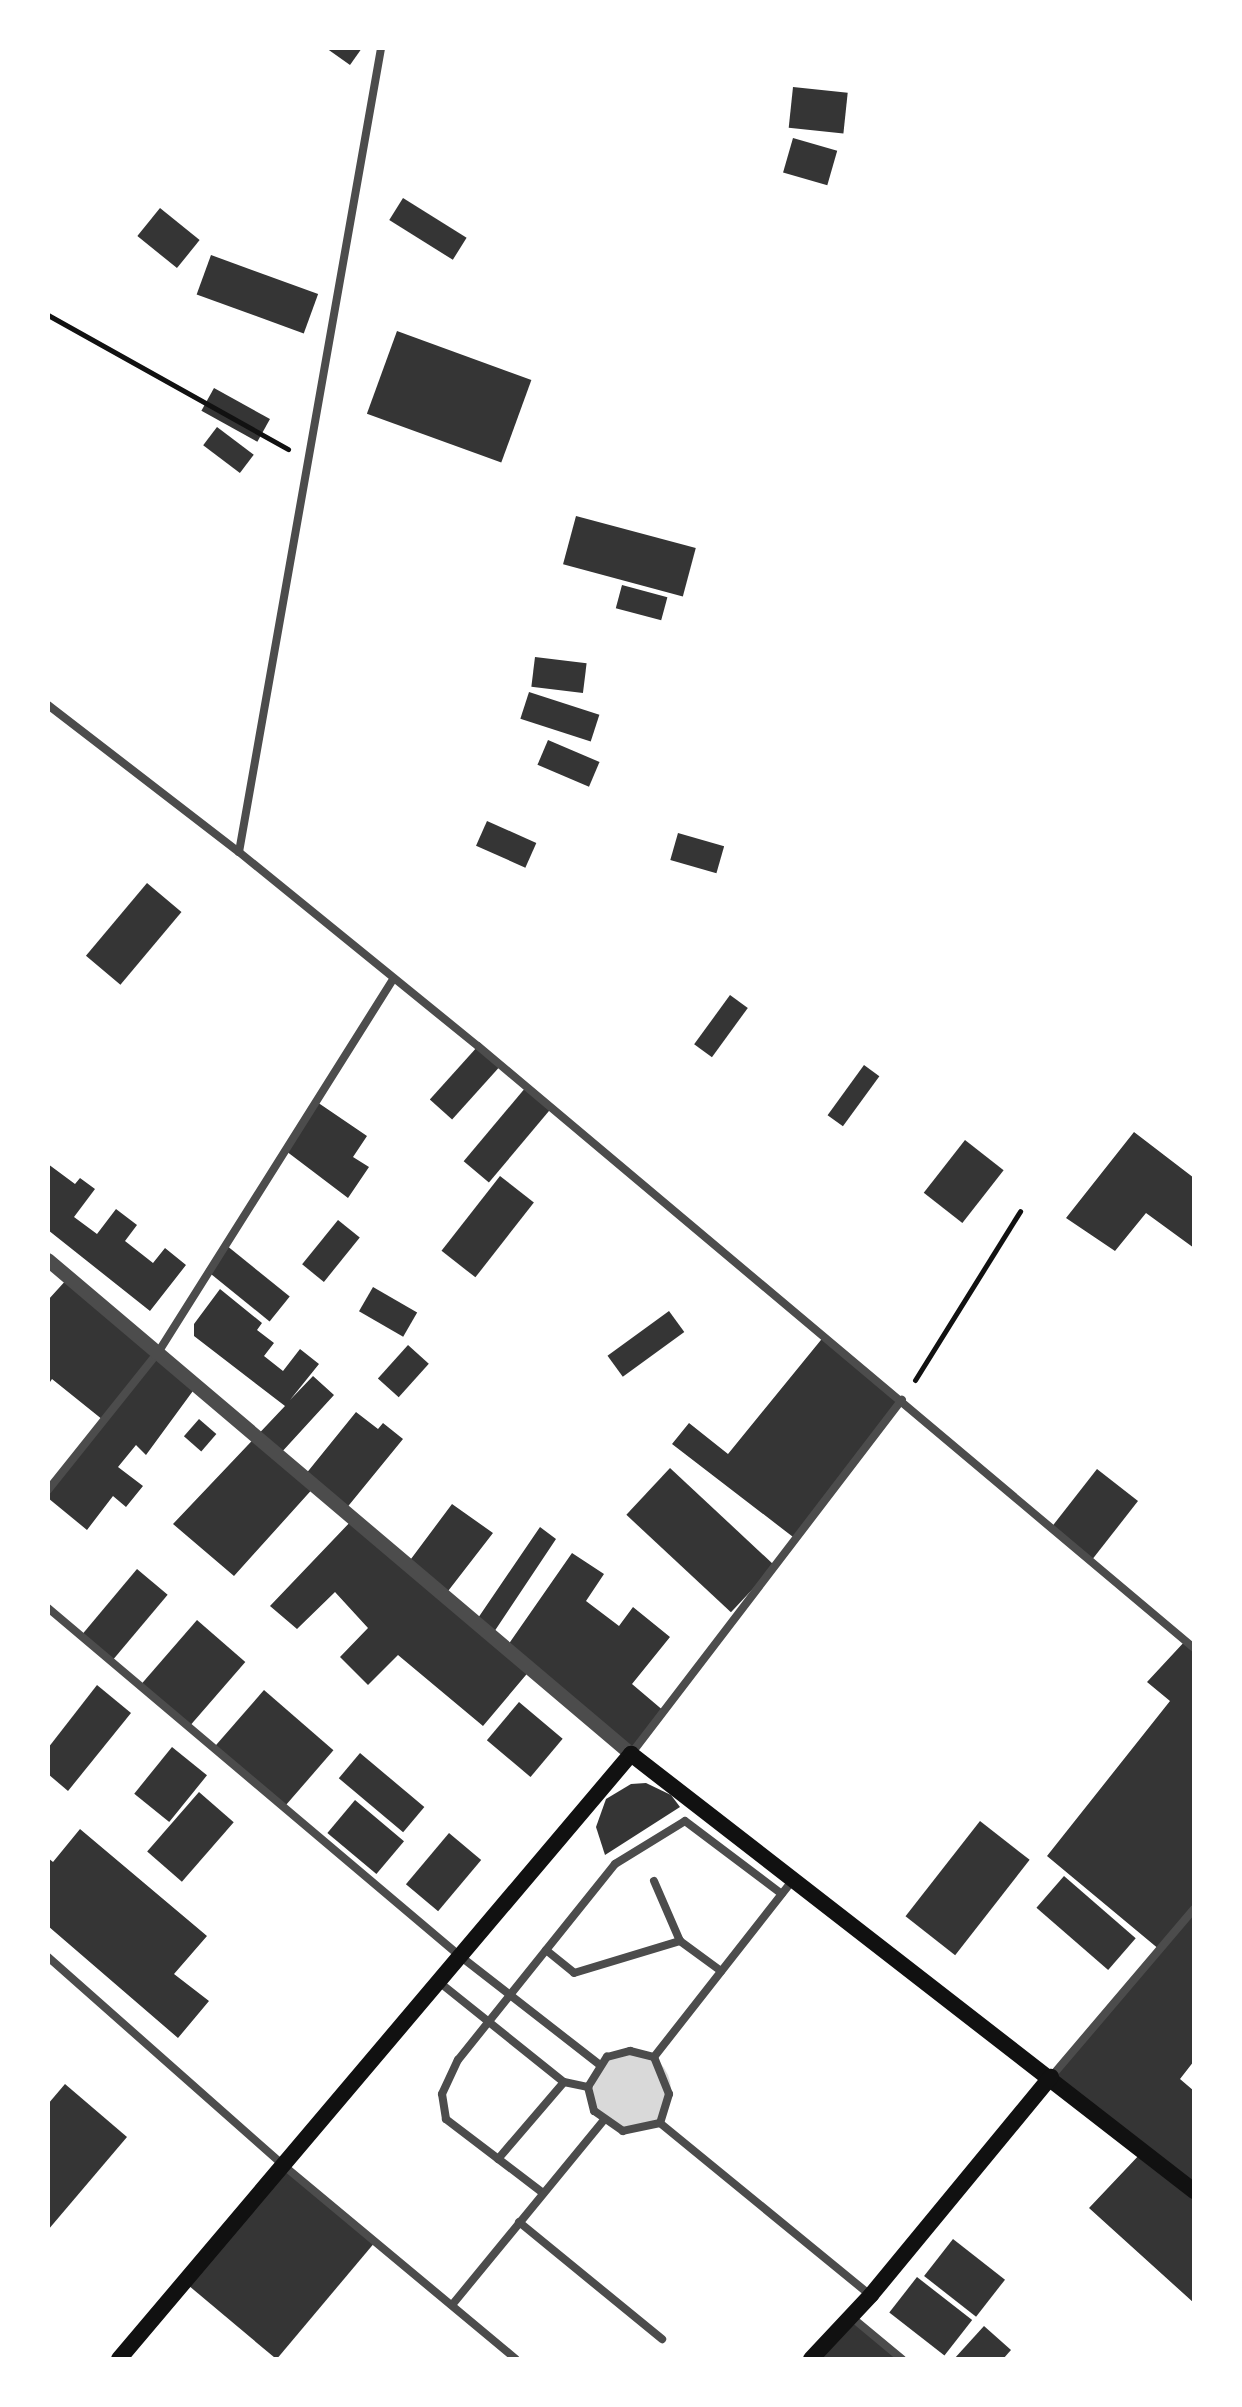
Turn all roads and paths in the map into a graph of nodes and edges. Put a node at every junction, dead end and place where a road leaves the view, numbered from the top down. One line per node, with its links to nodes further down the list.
1 (381, 48): 3 (street)
2 (48, 315): 3 (path)
3 (310, 462): 5 (street)
4 (48, 705): 5 (street)
5 (239, 852): 6 (street)
6 (392, 981): 9 (street); 10 (street)
7 (1020, 1211): 10 (path)
8 (48, 1260): 9 (street)
9 (159, 1351): 11 (street); 14 (street)
10 (902, 1400): 13 (street); 14 (street)
11 (48, 1490)
12 (48, 1608): 21 (street)
13 (1194, 1648)
14 (631, 1754): 15 (main road); 21 (main road)
15 (793, 1880): 17 (street); 29 (main road)
16 (654, 1881): 19 (street)
17 (782, 1894): 20 (street); 23 (street)
18 (1194, 1909): 29 (street)
19 (680, 1941): 20 (street); 23 (street)
20 (546, 1950): 25 (street)
21 (460, 1956): 24 (main road); 25 (street)
22 (48, 1957): 35 (street)
23 (721, 1971): 27 (street)
24 (439, 1982): 26 (street); 35 (main road)
25 (510, 1995): 26 (street); 28 (street)
26 (488, 2023): 30 (street); 34 (street)
27 (654, 2057): 28 (street); 33 (street)
28 (600, 2065): 31 (street)
29 (1051, 2077): 36 (main road); 39 (main road)
30 (564, 2082): 31 (street); 34 (street)
31 (588, 2087): 32 (street)
32 (604, 2120): 33 (street); 37 (street)
33 (660, 2123): 39 (street)
34 (498, 2159): 37 (street)
35 (283, 2165): 40 (street); 43 (main road)
36 (1194, 2191)
37 (543, 2193): 38 (street)
38 (519, 2222): 40 (street); 42 (street)
39 (871, 2295): 41 (main road)
40 (452, 2305): 44 (street)
41 (849, 2315): 45 (main road); 46 (street)
42 (662, 2339)
43 (119, 2359)
44 (516, 2359)
45 (811, 2359)
46 (902, 2359)

